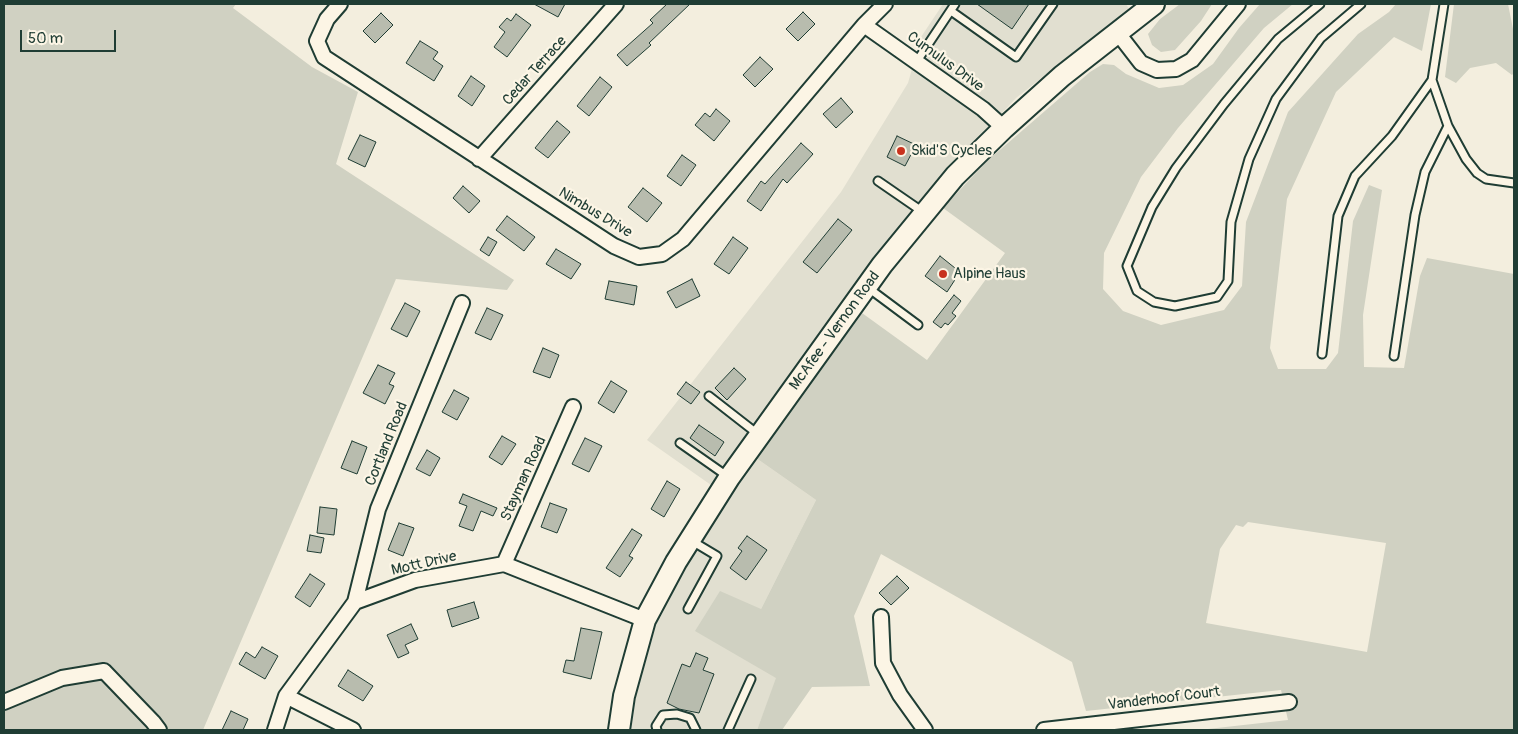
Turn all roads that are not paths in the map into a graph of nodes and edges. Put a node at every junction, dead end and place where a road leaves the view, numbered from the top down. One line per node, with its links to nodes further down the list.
1 (340, 4): 18 (street, Nimbus Drive)
2 (616, 4): 18 (street, Cedar Terrace)
3 (885, 4): 12 (street, Nimbus Drive)
4 (955, 4): 11 (lane)
5 (1053, 4): 11 (lane)
6 (1154, 4): 13 (main road, McAfee - Vernon Road)
7 (1238, 4): 13 (street)
8 (1320, 4): 9 (lane)
9 (1362, 4)
10 (1444, 4): 15 (lane)
11 (951, 12): 14 (lane)
12 (864, 25): 14 (street, Cumulus Drive); 18 (street, Nimbus Drive)
13 (1117, 32): 17 (main road, McAfee - Vernon Road)
14 (917, 61): 17 (street, Cumulus Drive)
15 (1432, 80): 16 (lane); 25 (lane)
16 (1448, 126): 20 (lane); 26 (lane)
17 (1004, 128): 21 (main road, McAfee - Vernon Road)
18 (479, 159)
19 (878, 181): 21 (lane)
20 (1514, 183)
21 (924, 212): 22 (main road, McAfee - Vernon Road)
22 (866, 287): 24 (lane); 29 (main road, McAfee - Vernon Road)
23 (462, 303): 34 (street, Cortland Road)
24 (918, 325)
25 (1322, 354)
26 (1394, 356)
27 (710, 396): 29 (lane)
28 (573, 407): 33 (street, Stayman Road)
29 (759, 435): 31 (main road, McAfee - Vernon Road)
30 (680, 443): 31 (lane)
31 (729, 478): 32 (main road, McAfee - Vernon Road)
32 (689, 539): 35 (lane); 37 (main road, McAfee - Vernon Road)
33 (504, 564): 34 (street, Mott Drive); 37 (street)
34 (355, 602): 39 (street)
35 (688, 608)
36 (881, 618): 49 (street)
37 (645, 620): 45 (main road, McAfee - Vernon Road)
38 (751, 680): 48 (lane)
39 (286, 696): 43 (street); 44 (street)
40 (4, 702): 42 (street)
41 (1289, 702): 50 (street, Vanderhoof Court)
42 (159, 730)
43 (275, 730)
44 (353, 730)
45 (619, 730)
46 (657, 730): 47 (lane)
47 (696, 730)
48 (728, 730)
49 (925, 730)
50 (1044, 730)

